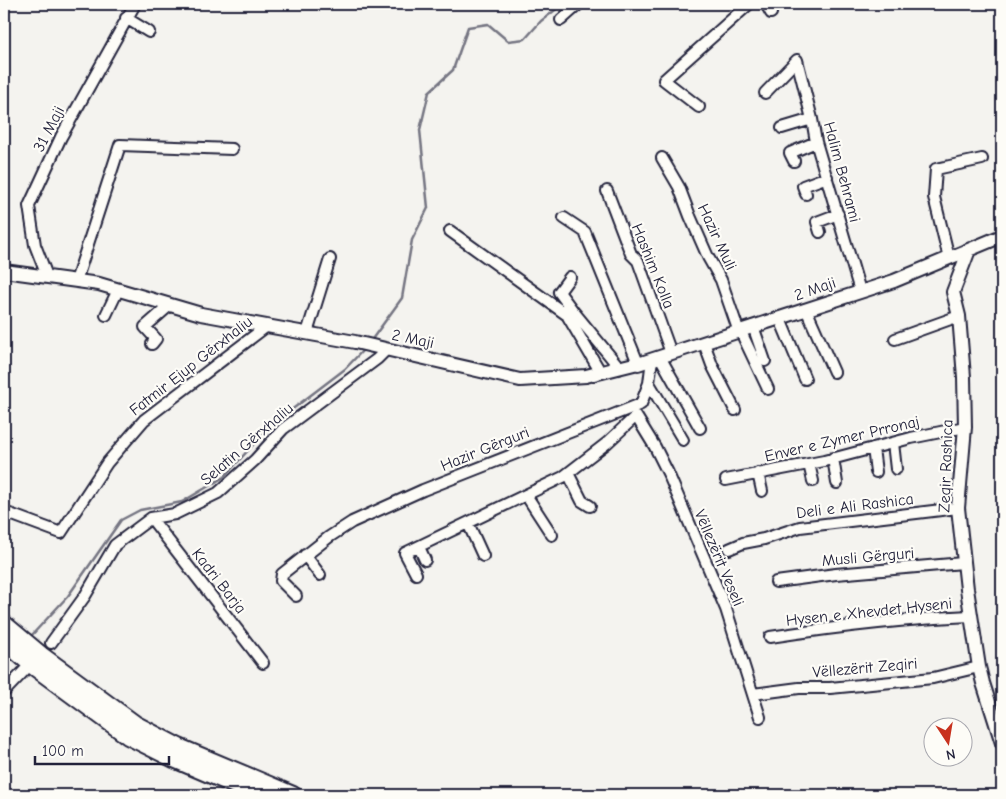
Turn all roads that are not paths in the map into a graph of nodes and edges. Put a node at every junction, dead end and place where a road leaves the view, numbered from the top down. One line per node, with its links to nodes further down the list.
1 (134, 4): 8 (street, 31 Maji)
2 (579, 4): 9 (street)
3 (749, 4): 12 (street)
4 (766, 4): 7 (street)
5 (998, 4): 6 (lane)
6 (1002, 6)
7 (771, 13)
8 (126, 18): 10 (street); 32 (street, 31 Maji)
9 (561, 20)
10 (148, 32)
11 (765, 93): 13 (street, Halim Behrami)
12 (699, 107)
13 (812, 119): 14 (street); 15 (street, Halim Behrami)
14 (782, 128)
15 (816, 142): 19 (street); 20 (street, Halim Behrami)
16 (232, 149): 34 (street)
17 (662, 158): 43 (street, Hazir Muli)
18 (982, 159): 29 (street)
19 (794, 161)
20 (827, 177): 22 (street); 23 (street, Halim Behrami)
21 (607, 191): 49 (street, Hashim Kolla)
22 (806, 194)
23 (838, 214): 26 (street); 36 (street, Halim Behrami)
24 (564, 218): 51 (street)
25 (450, 230): 54 (street)
26 (820, 232)
27 (1002, 236): 28 (street, 2 Maji)
28 (968, 250): 29 (street, 2 Maji); 40 (street, Zeqir Rashica)
29 (949, 258): 36 (street, 2 Maji)
30 (330, 259): 44 (street)
31 (4, 271): 32 (street, 2 Maji)
32 (47, 276): 34 (street, 2 Maji)
33 (570, 277): 52 (street)
34 (76, 281): 35 (street, 2 Maji)
35 (118, 290): 37 (street, 2 Maji); 39 (street)
36 (860, 291): 38 (street, 2 Maji)
37 (170, 305): 42 (street, 2 Maji); 47 (street)
38 (806, 309): 41 (street, 2 Maji); 53 (street)
39 (106, 315)
40 (959, 316): 45 (street); 61 (street, Zeqir Rashica)
41 (780, 319): 43 (street, 2 Maji); 55 (street)
42 (267, 326): 44 (street, 2 Maji); 79 (street, Fatmir Ejup Gërxhaliu)
43 (744, 329): 46 (street, 2 Maji); 50 (street); 57 (street)
44 (307, 333): 48 (street, 2 Maji)
45 (895, 340)
46 (704, 343): 49 (street, 2 Maji); 59 (street)
47 (152, 344)
48 (382, 348): 54 (street, 2 Maji); 80 (street, Selatin Gërxhaliu)
49 (661, 356): 51 (street, 2 Maji); 56 (street); 62 (street, Hashim Kolla)
50 (765, 361)
51 (638, 363): 52 (street, 2 Maji)
52 (620, 366): 54 (street, 2 Maji)
53 (834, 372)
54 (601, 373)
55 (805, 378)
56 (649, 383): 58 (street); 63 (street)
57 (768, 389)
58 (640, 404): 60 (street); 85 (street, Hazir Gërguri)
59 (735, 410)
60 (636, 416): 70 (street); 102 (street, Vëllezërit Veseli)
61 (965, 427): 64 (street, Enver e Zymer Prronaj); 78 (street, Zeqir Rashica)
62 (700, 428)
63 (683, 440)
64 (893, 443): 65 (street, Enver e Zymer Prronaj); 68 (street)
65 (873, 448): 66 (street, Enver e Zymer Prronaj); 69 (street)
66 (833, 458): 67 (street, Enver e Zymer Prronaj); 74 (street)
67 (808, 464): 71 (street, Enver e Zymer Prronaj); 73 (street)
68 (896, 469)
69 (876, 472)
70 (568, 473): 76 (street); 77 (street)
71 (758, 473): 72 (street, Enver e Zymer Prronaj); 75 (street)
72 (726, 480)
73 (812, 481)
74 (837, 483)
75 (762, 491)
76 (526, 495): 81 (street); 82 (street)
77 (590, 506)
78 (958, 508): 84 (street, Deli e Ali Rashica); 88 (street, Zeqir Rashica)
79 (10, 514)
80 (151, 518): 97 (street, Selatin Gërxhaliu); 98 (street, Kadri Barja)
81 (468, 523): 83 (street); 86 (street)
82 (552, 536)
83 (419, 546): 87 (street); 89 (street)
84 (728, 549)
85 (305, 555): 90 (street); 92 (street, Hazir Gërguri)
86 (483, 556)
87 (425, 560)
88 (963, 563): 91 (street, Musli Gërguri); 93 (street, Zeqir Rashica)
89 (416, 574)
90 (320, 575)
91 (776, 582)
92 (296, 596)
93 (970, 616): 95 (street, Hysen e Xhevdet Hyseni); 99 (street, Zeqir Rashica)
94 (4, 624): 106 (highway)
95 (770, 637)
96 (4, 641): 105 (highway)
97 (51, 643)
98 (262, 663)
99 (979, 667): 102 (street, Vëllezërit Zeqiri); 104 (street, Zeqir Rashica)
100 (25, 670): 101 (street)
101 (4, 692)
102 (753, 694): 103 (street, Vëllezërit Veseli)
103 (760, 717)
104 (1002, 743)
105 (258, 795)
106 (293, 795)

